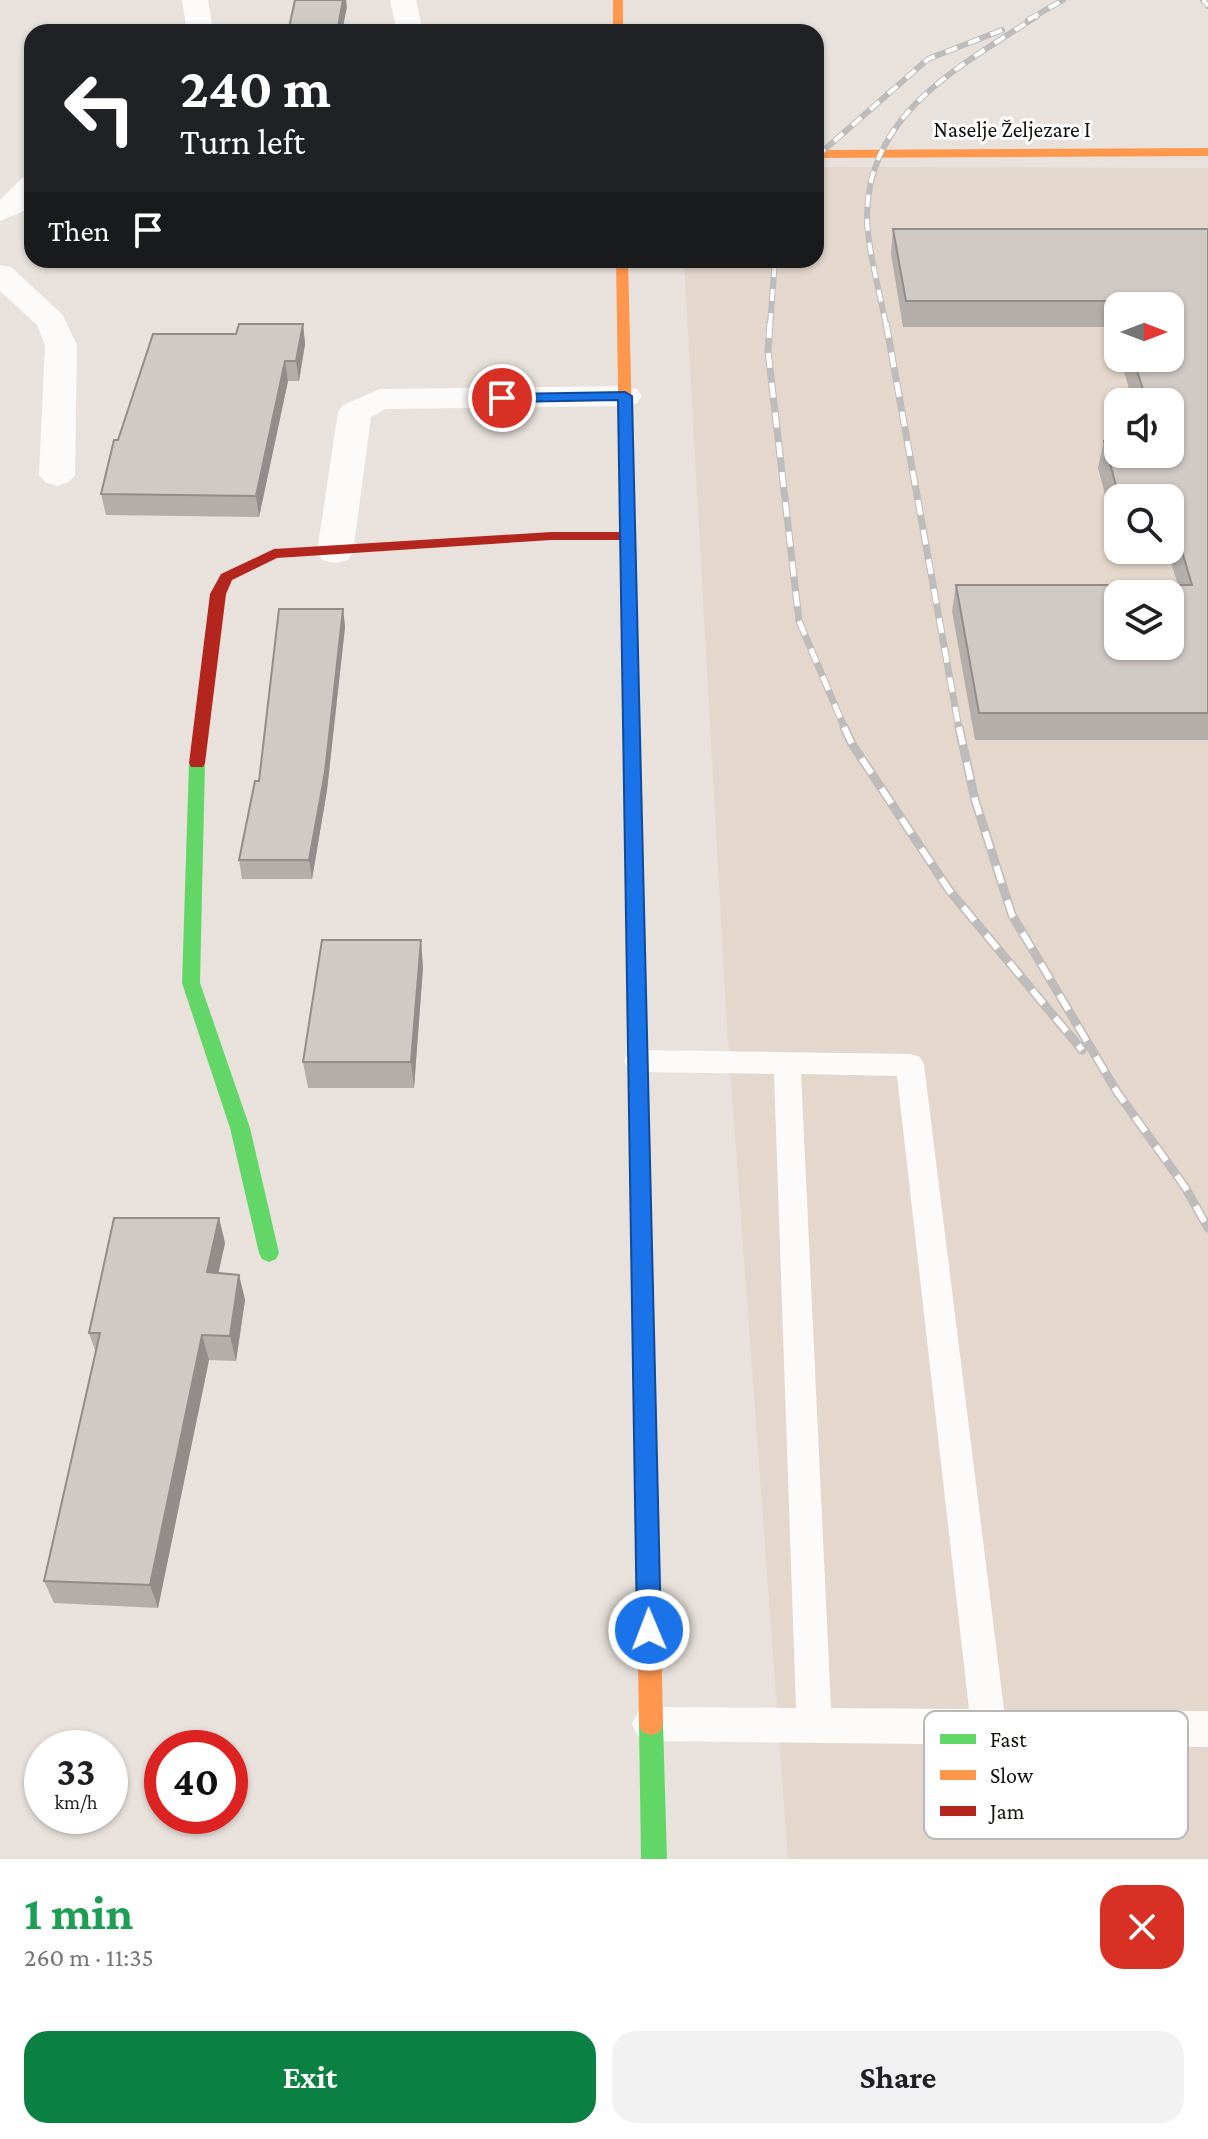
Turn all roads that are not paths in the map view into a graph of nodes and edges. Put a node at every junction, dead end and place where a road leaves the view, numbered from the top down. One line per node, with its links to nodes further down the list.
1 (195, 0): 4 (street)
2 (403, 0): 5 (street)
3 (618, 0): 6 (street)
4 (199, 24)
5 (408, 24)
6 (618, 24)
7 (1208, 152): 8 (street, Naselje Željezare I)
8 (824, 154)
9 (24, 193): 10 (street)
10 (0, 212)
11 (622, 268): 13 (street)
12 (0, 274): 14 (street)
13 (625, 396): 15 (street); 16 (street)
14 (57, 475)
15 (628, 536): 16 (street); 17 (street)
16 (335, 552): 19 (street)
17 (638, 1061): 18 (lane); 21 (street)
18 (787, 1064): 20 (lane); 22 (lane)
19 (269, 1253)
20 (987, 1711)
21 (650, 1724): 22 (lane); 26 (street)
22 (814, 1726): 23 (lane)
23 (924, 1727)
24 (1188, 1729): 25 (lane)
25 (1208, 1729)
26 (654, 1859)

